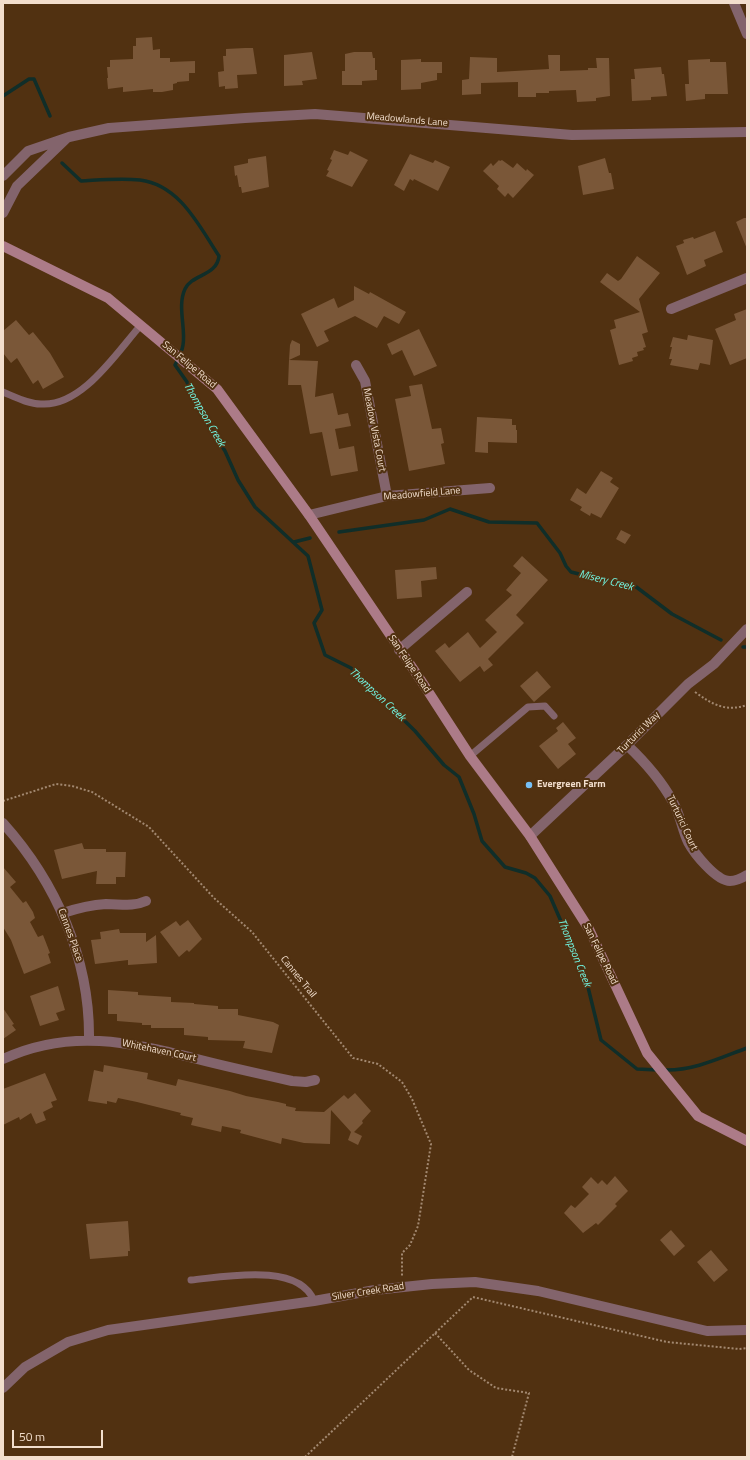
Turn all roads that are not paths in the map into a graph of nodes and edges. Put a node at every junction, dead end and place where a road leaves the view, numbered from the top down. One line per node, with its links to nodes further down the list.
1 (734, 3): 2 (street)
2 (747, 34)
3 (747, 132): 4 (street, Meadowlands Lane)
4 (69, 137): 5 (street, Meadowlands Lane); 6 (street)
5 (3, 176)
6 (3, 213)
7 (3, 246): 10 (street, San Felipe Road)
8 (747, 278): 9 (street)
9 (671, 309)
10 (141, 325): 12 (lane); 15 (street, San Felipe Road)
11 (356, 365): 14 (street, Meadow Vista Court)
12 (3, 392)
13 (490, 488): 14 (street, Meadowfield Lane)
14 (387, 496): 15 (street, Meadowfield Lane)
15 (308, 515): 18 (street, San Felipe Road)
16 (467, 592): 18 (street)
17 (747, 629): 20 (street, Turturici Way)
18 (399, 650): 21 (street, San Felipe Road)
19 (554, 716): 21 (lane)
20 (627, 745): 23 (street, Turturici Way); 24 (street, Turturici Court)
21 (470, 756): 23 (street, San Felipe Road)
22 (3, 823): 26 (street, Cannes Place)
23 (530, 836): 30 (street, San Felipe Road)
24 (747, 875)
25 (146, 901): 26 (street)
26 (63, 913): 27 (street, Cannes Place)
27 (89, 1039): 28 (street, Whitehaven Court); 29 (street, Whitehaven Court)
28 (3, 1059)
29 (315, 1080)
30 (747, 1141)
31 (191, 1280): 32 (lane)
32 (314, 1301): 33 (street, Silver Creek Road); 34 (street, Silver Creek Road)
33 (747, 1330)
34 (3, 1388)

